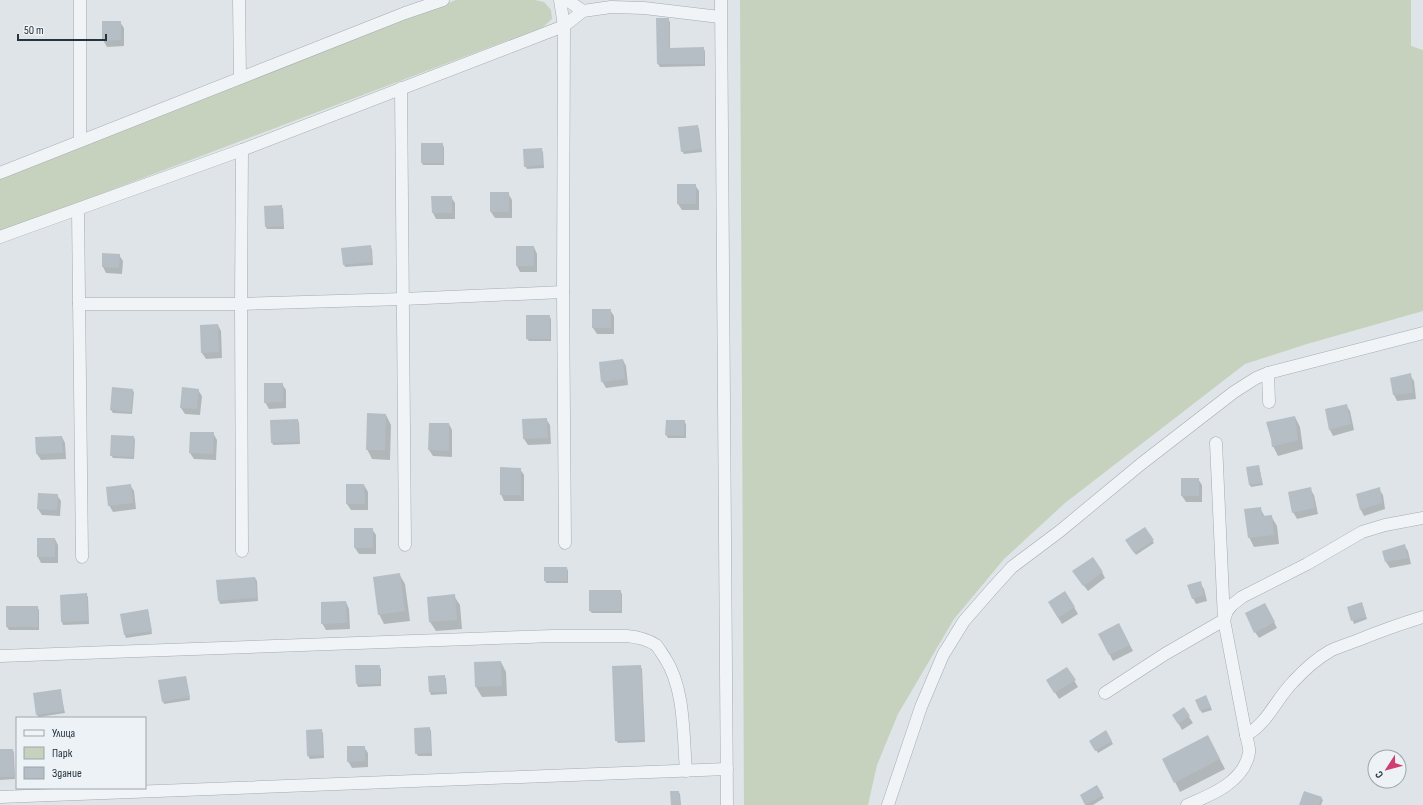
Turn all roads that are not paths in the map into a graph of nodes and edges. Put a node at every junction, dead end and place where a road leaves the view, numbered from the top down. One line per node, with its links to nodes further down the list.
1 (80, 0): 14 (street)
2 (239, 0): 12 (street)
3 (405, 0): 9 (street)
4 (443, 0): 9 (street)
5 (560, 0): 11 (street)
6 (567, 0): 8 (street)
7 (721, 0): 10 (street)
8 (583, 11): 10 (street); 11 (street)
9 (406, 13): 12 (street)
10 (720, 17): 37 (street)
11 (564, 26): 13 (street); 19 (street)
12 (240, 78): 14 (street)
13 (401, 88): 15 (street); 20 (street)
14 (80, 141): 16 (street)
15 (242, 150): 17 (street); 22 (street)
16 (0, 173)
17 (78, 210): 18 (street); 21 (street)
18 (0, 237)
19 (563, 292): 20 (street); 28 (street)
20 (403, 299): 22 (street); 29 (street)
21 (79, 304): 22 (street); 31 (street)
22 (241, 304): 30 (street)
23 (1423, 333): 24 (street)
24 (1268, 373): 25 (street); 41 (street)
25 (1269, 402)
26 (1216, 443): 33 (street)
27 (1423, 518): 33 (street)
28 (565, 543)
29 (404, 545)
30 (242, 551)
31 (82, 557)
32 (1423, 617): 36 (street)
33 (1224, 620): 35 (street); 36 (street)
34 (0, 656): 38 (street)
35 (1105, 693)
36 (1246, 735): 42 (street)
37 (727, 769): 38 (street); 40 (street)
38 (686, 771): 39 (street)
39 (0, 797)
40 (727, 805)
41 (888, 805)
42 (1187, 805)

